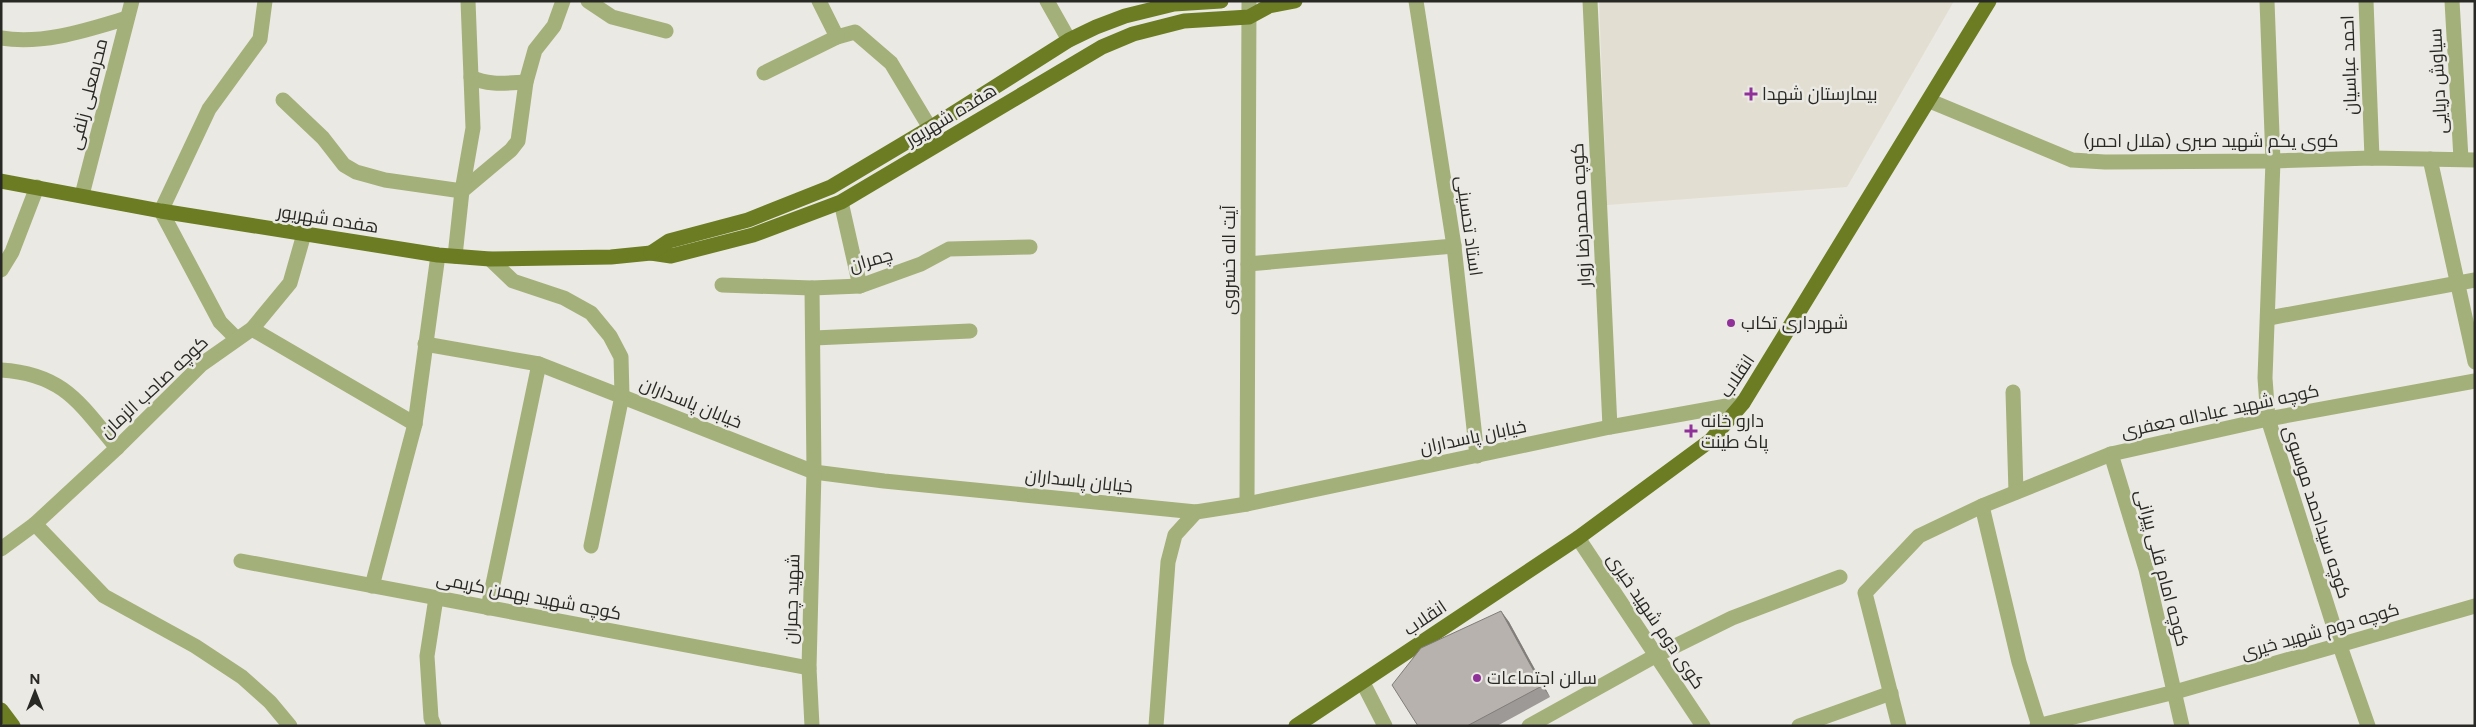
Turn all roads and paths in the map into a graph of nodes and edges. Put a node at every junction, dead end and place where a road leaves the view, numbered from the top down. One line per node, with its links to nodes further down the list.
1 (132, 1): 19 (street, محرمعلی زلفی)
2 (265, 1): 39 (street)
3 (468, 1): 25 (street)
4 (563, 1): 26 (street)
5 (588, 1): 20 (street)
6 (819, 1): 21 (street)
7 (1047, 1): 23 (street)
8 (1221, 1): 23 (main road, هفده شهریور)
9 (1249, 1): 18 (street, آیت اله خسروی)
10 (1295, 1): 17 (main road, هفده شهریور)
11 (1416, 1): 41 (street, استاد تحسینی)
12 (1590, 1): 69 (street, کوچه محمدرضا زوار)
13 (1989, 1): 28 (main road, انقلاب)
14 (2267, 1): 33 (street, کوچه سیداحمد موسوی)
15 (2366, 1): 30 (street, احمد عباسیان)
16 (2452, 1): 32 (street, سیاوش دریایی)
17 (1261, 3): 18 (main road, هفده شهریور)
18 (1249, 17): 38 (main road, هفده شهریور); 47 (street, آیت اله خسروی)
19 (127, 18): 22 (street); 37 (street, محرمعلی زلفی)
20 (666, 31)
21 (837, 36): 24 (street); 29 (street)
22 (1, 38)
23 (1070, 40): 29 (main road, هفده شهریور)
24 (764, 73)
25 (471, 77): 26 (street); 36 (street)
26 (526, 82): 36 (street)
27 (283, 100): 36 (street)
28 (1930, 101): 33 (street, کوی یکم شهید صبری (هلال احمر)); 66 (main road, انقلاب)
29 (930, 128): 43 (main road, هفده شهریور)
30 (2372, 158): 31 (street, کوی یکم شهید صبری (هلال احمر)); 33 (street, کوی یکم شهید صبری (هلال احمر))
31 (2430, 159): 32 (street, کوی یکم شهید صبری (هلال احمر)); 50 (street)
32 (2468, 160)
33 (2273, 161): 54 (street, کوچه سیداحمد موسوی)
34 (1, 181): 35 (main road, هفده شهریور)
35 (37, 187): 37 (main road, هفده شهریور); 48 (street)
36 (462, 191): 45 (street)
37 (82, 195): 39 (main road, هفده شهریور)
38 (841, 202): 43 (main road, هفده شهریور); 52 (street)
39 (161, 211): 40 (main road, هفده شهریور); 57 (street)
40 (304, 234): 44 (main road, هفده شهریور); 55 (street, کوچه صاحب الزمان)
41 (1454, 246): 47 (street); 72 (street, استاد تحسینی)
42 (1030, 247): 52 (street, چمران)
43 (651, 253): 46 (main road, هفده شهریور)
44 (438, 255): 45 (main road, هفده شهریور); 59 (street)
45 (456, 256): 46 (main road, هفده شهریور)
46 (490, 259): 65 (street)
47 (1248, 264): 75 (street, آیت اله خسروی)
48 (1, 270)
49 (2475, 280): 50 (street)
50 (2456, 284): 54 (street); 60 (street)
51 (722, 285): 53 (street, چمران)
52 (860, 286): 53 (street, چمران)
53 (812, 288): 58 (street)
54 (2269, 318): 67 (street, کوچه سیداحمد موسوی)
55 (252, 329): 57 (street, کوچه صاحب الزمان); 68 (street)
56 (970, 331): 58 (street)
57 (236, 338): 70 (street, کوچه صاحب الزمان)
58 (814, 338): 73 (street)
59 (425, 344): 61 (street, خیابان پاسداران); 68 (street)
60 (2475, 362)
61 (539, 364): 65 (street, خیابان پاسداران); 87 (street)
62 (1, 370): 70 (street)
63 (2475, 381): 67 (street, کوچه شهید عباداله جعفری)
64 (2013, 392): 74 (street)
65 (622, 396): 73 (street, خیابان پاسداران); 80 (street)
66 (1743, 403): 69 (street, خیابان پاسداران); 79 (main road, انقلاب)
67 (2268, 419): 71 (street, کوچه شهید عباداله جعفری); 88 (street, کوچه سیداحمد موسوی)
68 (415, 424): 84 (street)
69 (1610, 427): 72 (street, خیابان پاسداران)
70 (117, 448): 78 (street, کوچه صاحب الزمان)
71 (2111, 454): 74 (street, کوچه شهید عباداله جعفری); 92 (street, کوچه امام قلی پیرانی)
72 (1477, 456): 75 (street, خیابان پاسداران)
73 (814, 472): 77 (street, خیابان پاسداران); 90 (street, شهید چمران)
74 (2016, 492): 76 (street, کوچه شهید عباداله جعفری)
75 (1247, 504): 77 (street, خیابان پاسداران)
76 (1982, 506): 93 (street, کوچه شهید عباداله جعفری); 106 (street)
77 (1196, 512): 99 (street)
78 (35, 524): 81 (street, کوچه صاحب الزمان); 96 (street)
79 (1578, 538): 89 (street, کوی دوم شهید خیری); 91 (main road, انقلاب)
80 (591, 546)
81 (1, 550)
82 (242, 561): 84 (street, کوچه شهید بهمن کریمی)
83 (1840, 576): 89 (street)
84 (372, 586): 85 (street, کوچه شهید بهمن کریمی)
85 (436, 598): 87 (street, کوچه شهید بهمن کریمی); 97 (street)
86 (2475, 606): 88 (street, کوچه دوم شهید خیری)
87 (488, 608): 90 (street, کوچه شهید بهمن کریمی)
88 (2340, 646): 92 (street, کوچه دوم شهید خیری); 108 (street, کوچه سیداحمد موسوی)
89 (1655, 656): 102 (street); 103 (street, کوی دوم شهید خیری)
90 (809, 668): 98 (street, شهید چمران)
91 (1363, 683): 100 (main road, انقلاب); 101 (street)
92 (2175, 692): 106 (street); 107 (street, کوچه امام قلی پیرانی)
93 (1891, 693): 104 (street); 105 (street, کوچه شهید عباداله جعفری)
94 (1, 710): 95 (main road)
95 (13, 726)
96 (290, 726)
97 (434, 726)
98 (812, 726)
99 (1156, 726)
100 (1296, 726)
101 (1385, 726)
102 (1530, 726)
103 (1703, 726)
104 (1799, 726)
105 (1899, 726)
106 (2038, 726)
107 (2182, 726)
108 (2368, 726)

